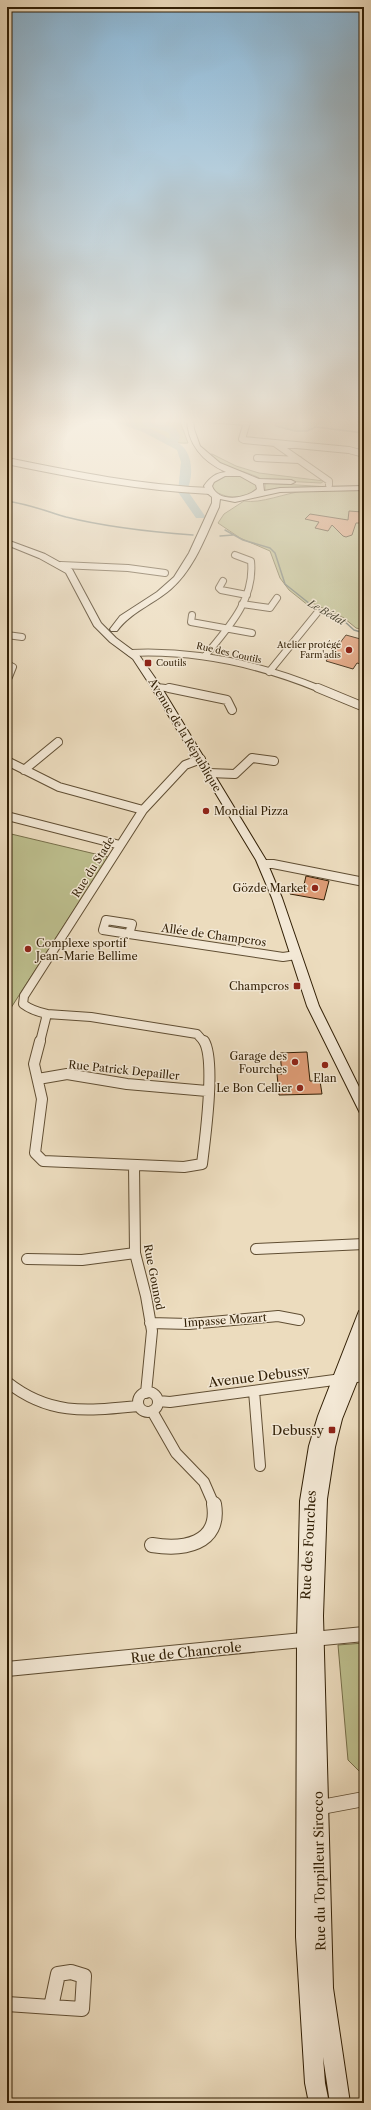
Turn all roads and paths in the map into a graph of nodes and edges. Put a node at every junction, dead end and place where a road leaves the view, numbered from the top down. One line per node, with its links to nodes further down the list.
1 (209, 516): 3 (street)
2 (216, 516): 3 (street)
3 (202, 537): 12 (street)
4 (7, 542): 6 (street, Avenue de la République)
5 (235, 555): 9 (street)
6 (60, 565): 7 (street, Avenue de la République); 15 (street, Avenue de la République)
7 (165, 573)
8 (223, 581): 9 (street)
9 (247, 595): 11 (street)
10 (277, 598): 11 (street)
11 (242, 604): 17 (street)
12 (130, 613): 15 (street); 16 (street)
13 (317, 613): 25 (street)
14 (192, 615): 17 (street)
15 (104, 626): 16 (street, Avenue de la République); 21 (street, Avenue de la République)
16 (114, 629): 21 (street)
17 (226, 629): 18 (street); 23 (street)
18 (252, 633)
19 (7, 635): 20 (street)
20 (22, 636)
21 (119, 643): 22 (street, Avenue de la République)
22 (131, 653): 23 (street, Rue des Coutils); 27 (street, Avenue de la République)
23 (205, 656): 25 (street, Rue des Coutils)
24 (7, 664): 26 (street)
25 (269, 672): 28 (street, Rue des Coutils)
26 (9, 677)
27 (157, 688): 29 (street); 31 (street, Avenue de la République)
28 (364, 707)
29 (232, 710)
30 (58, 742): 34 (street)
31 (201, 759): 35 (street, Avenue de la République); 36 (street, Rue du Stade)
32 (7, 761): 34 (street)
33 (274, 761): 35 (street)
34 (24, 770): 36 (street)
35 (209, 773): 39 (street, Avenue de la République)
36 (143, 810): 38 (street, Rue du Stade)
37 (7, 816): 38 (street)
38 (120, 845): 43 (street, Rue du Stade)
39 (263, 864): 40 (street); 42 (street, Avenue de la République)
40 (364, 882)
41 (129, 934): 42 (street, Allée de Champcros)
42 (296, 956): 46 (street, Avenue de la République)
43 (47, 1013): 44 (street); 45 (street)
44 (38, 1079): 45 (street, Rue Patrick Depailler); 49 (street)
45 (207, 1091): 49 (street)
46 (357, 1096): 47 (street, Avenue de la République); 48 (street, Avenue de la République)
47 (364, 1109)
48 (364, 1114)
49 (134, 1165): 52 (street, Rue Gounod)
50 (364, 1244): 51 (street)
51 (256, 1249)
52 (135, 1253): 53 (street); 56 (street, Rue Gounod)
53 (27, 1258)
54 (364, 1316): 58 (street, Rue des Fourches)
55 (299, 1320): 56 (street, Impasse Mozart)
56 (150, 1323): 61 (street, Rue Gounod)
57 (364, 1346): 58 (street, Rue des Fourches)
58 (351, 1378): 60 (street, Avenue Debussy); 67 (street, Rue des Fourches)
59 (7, 1382): 62 (street)
60 (254, 1391): 63 (street, Avenue Debussy); 64 (street)
61 (146, 1393): 62 (street); 63 (street)
62 (138, 1406): 63 (street)
63 (155, 1406): 65 (street)
64 (260, 1466)
65 (152, 1545)
66 (364, 1634): 67 (street, Rue de Chancrole)
67 (310, 1638): 68 (street, Rue de Chancrole); 70 (street, Rue du Torpilleur Sirocco)
68 (7, 1669)
69 (364, 1799): 70 (street)
70 (311, 1808): 73 (street, Rue du Torpilleur Sirocco); 74 (street, Rue du Torpilleur Sirocco)
71 (7, 2004): 72 (street)
72 (51, 2007)
73 (319, 2103)
74 (340, 2103)

